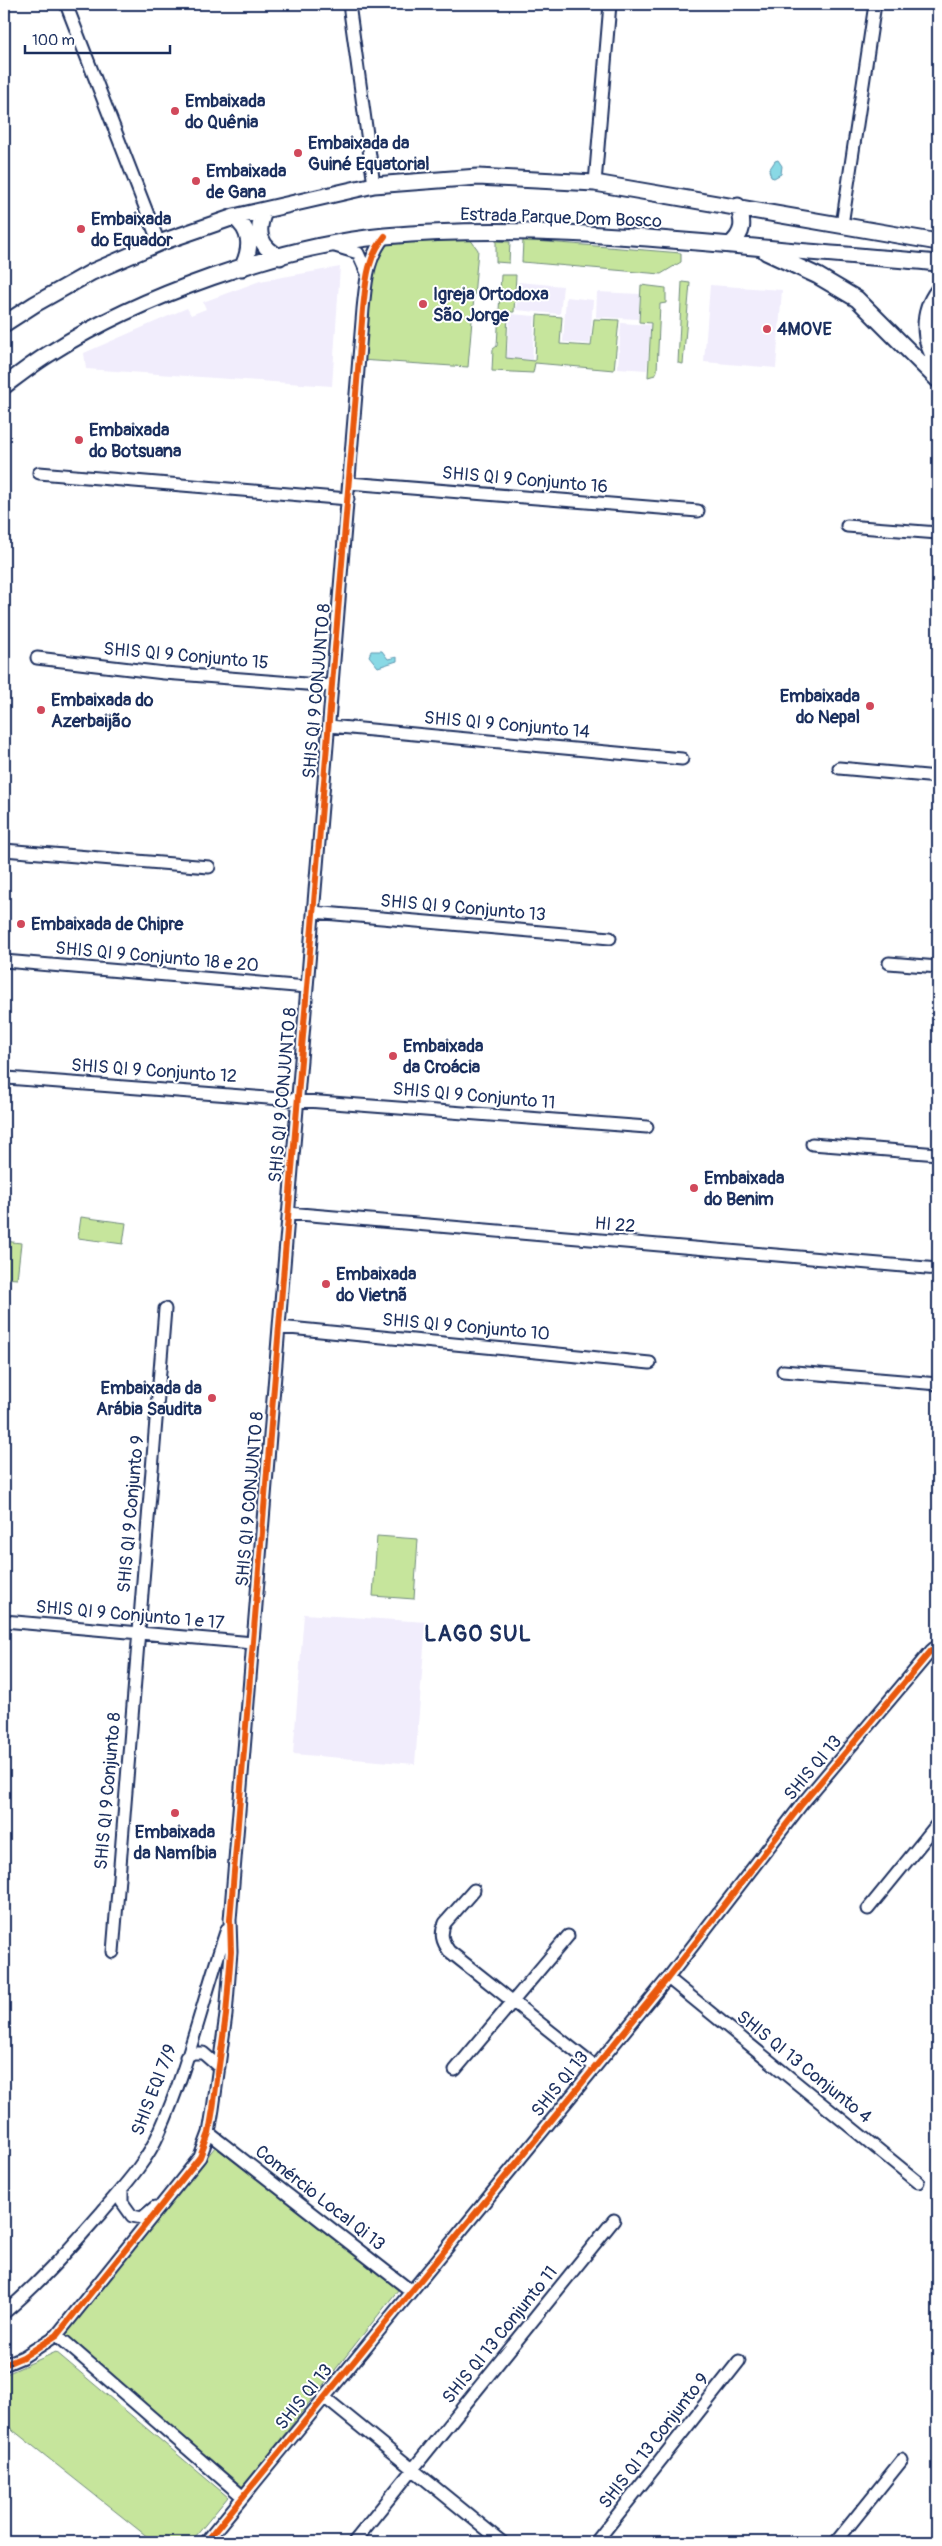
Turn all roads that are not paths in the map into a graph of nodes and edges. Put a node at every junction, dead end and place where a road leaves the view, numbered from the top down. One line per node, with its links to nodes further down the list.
1 (66, 4): 13 (street)
2 (349, 4): 6 (street)
3 (610, 4): 5 (street)
4 (875, 4): 10 (street)
5 (595, 183): 6 (main road, Estrada Parque Dom Bosco); 7 (main road, Estrada Parque Dom Bosco)
6 (374, 185): 8 (main road, Estrada Parque Dom Bosco)
7 (738, 206): 10 (main road, Estrada Parque Dom Bosco); 14 (main road)
8 (264, 210): 9 (main road, Estrada Parque Dom Bosco); 17 (main road)
9 (234, 217): 13 (main road, Estrada Parque Dom Bosco); 19 (main road)
10 (842, 225): 12 (main road, Estrada Parque Dom Bosco)
11 (385, 236): 14 (main road, Estrada Parque Dom Bosco); 15 (main road, Estrada Parque Dom Bosco); 20 (street, SHIS QI 9 CONJUNTO 8)
12 (938, 242)
13 (159, 244): 22 (main road, Estrada Parque Dom Bosco)
14 (730, 244): 16 (main road, Estrada Parque Dom Bosco)
15 (331, 245): 17 (main road, Estrada Parque Dom Bosco); 20 (street)
16 (755, 247): 18 (main road, Estrada Parque Dom Bosco); 24 (main road)
17 (280, 257): 19 (main road, Estrada Parque Dom Bosco)
18 (938, 263)
19 (242, 268): 25 (main road, Estrada Parque Dom Bosco)
20 (367, 273): 27 (street, SHIS QI 9 CONJUNTO 8)
21 (938, 291): 23 (main road)
22 (4, 324)
23 (938, 363)
24 (938, 380)
25 (4, 386)
26 (39, 473): 28 (street)
27 (349, 483): 28 (street, SHIS QI 9 CONJUNTO 8); 29 (street, SHIS QI 9 Conjunto 16)
28 (348, 498): 33 (street, SHIS QI 9 CONJUNTO 8)
29 (698, 512)
30 (847, 526): 31 (street)
31 (938, 533)
32 (37, 658): 33 (street, SHIS QI 9 Conjunto 15)
33 (332, 686): 34 (street, SHIS QI 9 CONJUNTO 8)
34 (329, 726): 35 (street, SHIS QI 9 Conjunto 14); 40 (street, SHIS QI 9 CONJUNTO 8)
35 (682, 759)
36 (839, 768): 37 (street)
37 (938, 777)
38 (4, 850): 39 (street)
39 (209, 867)
40 (313, 912): 41 (street, SHIS QI 9 Conjunto 13); 45 (street, SHIS QI 9 CONJUNTO 8)
41 (610, 938)
42 (4, 961): 45 (street, SHIS QI 9 Conjunto 18 e 20)
43 (889, 963): 44 (street)
44 (938, 967)
45 (307, 988): 47 (street, SHIS QI 9 CONJUNTO 8)
46 (7, 1078): 47 (street, SHIS QI 9 Conjunto 12)
47 (298, 1100): 48 (street, SHIS QI 9 Conjunto 11); 51 (street, SHIS QI 9 CONJUNTO 8)
48 (647, 1128)
49 (812, 1144): 50 (street)
50 (938, 1154)
51 (288, 1213): 52 (street, HI 22); 54 (street, SHIS QI 9 CONJUNTO 8)
52 (938, 1269)
53 (165, 1309): 59 (street, SHIS QI 9 Conjunto 9)
54 (279, 1327): 55 (street, SHIS QI 9 Conjunto 10); 60 (street, SHIS QI 9 CONJUNTO 8)
55 (650, 1363)
56 (783, 1371): 57 (street)
57 (938, 1384)
58 (4, 1621): 59 (street, SHIS QI 9 Conjunto 1 e 17)
59 (138, 1633): 60 (street, SHIS QI 9 Conjunto 1 e 17); 67 (street, SHIS QI 9 Conjunto 8)
60 (253, 1643): 65 (street, SHIS QI 9 CONJUNTO 8)
61 (938, 1645): 68 (street, SHIS QI 13)
62 (938, 1823): 64 (street)
63 (474, 1890): 69 (street, SHIS QI 13)
64 (868, 1909)
65 (230, 1920): 70 (street, SHIS EQI 7/9); 72 (street)
66 (568, 1936): 69 (street)
67 (113, 1952)
68 (668, 1978): 71 (street, SHIS QI 13); 75 (street, SHIS QI 13 Conjunto 4)
69 (514, 2002): 71 (street, SHIS QI 13); 73 (street)
70 (186, 2057): 72 (street); 76 (street, SHIS EQI 7/9)
71 (594, 2066): 79 (street, SHIS QI 13)
72 (219, 2067): 74 (street)
73 (455, 2070)
74 (209, 2133): 77 (street); 79 (street, Comércio Local Qi 13)
75 (918, 2182)
76 (122, 2189): 77 (street); 80 (street, SHIS EQI 7/9)
77 (175, 2191): 81 (street)
78 (614, 2220): 86 (street, SHIS QI 13 Conjunto 11)
79 (411, 2291): 84 (street, SHIS QI 13)
80 (4, 2313)
81 (58, 2334): 83 (street); 87 (street)
82 (739, 2361): 91 (street, SHIS QI 13 Conjunto 9)
83 (4, 2365)
84 (324, 2397): 86 (street, SHIS QI 13); 87 (street, SHIS QI 13)
85 (902, 2460): 92 (street)
86 (413, 2470): 89 (street, SHIS QI 13 Conjunto 11); 90 (street, SHIS QI 13)
87 (243, 2497): 88 (street, SHIS QI 13)
88 (206, 2542)
89 (354, 2542)
90 (502, 2542)
91 (596, 2542)
92 (836, 2542)

